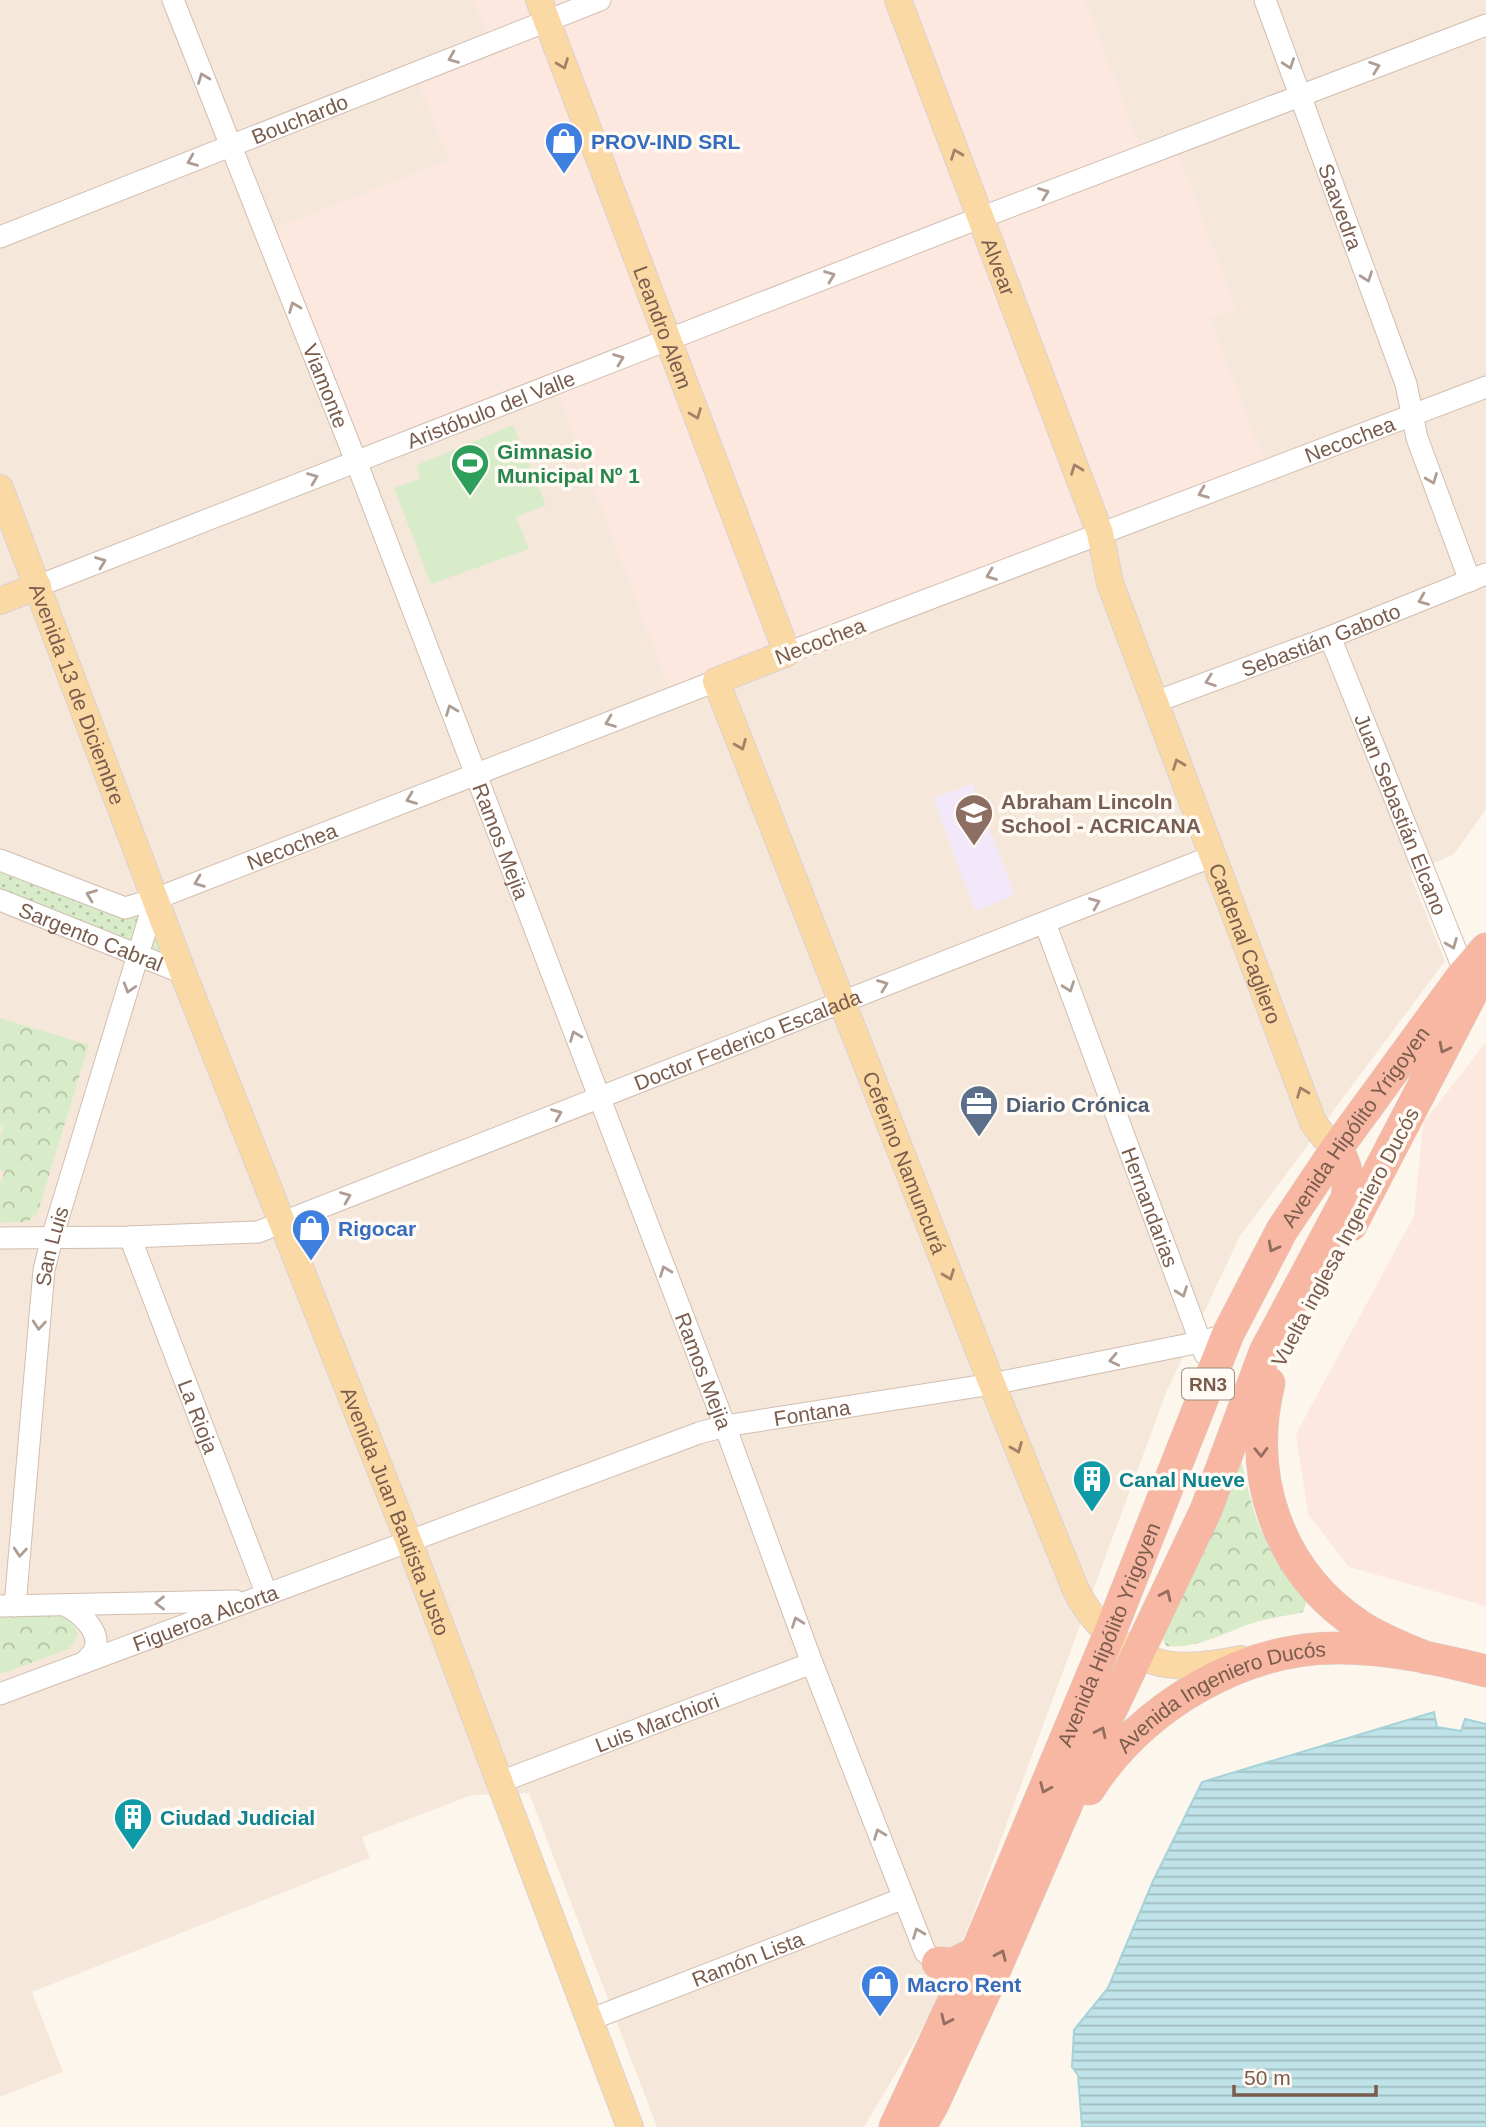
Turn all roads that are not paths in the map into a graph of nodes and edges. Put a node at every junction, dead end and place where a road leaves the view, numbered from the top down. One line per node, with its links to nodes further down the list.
1 (173, 0): 8 (street, Viamonte, one-way to 1)
2 (600, 0): 5 (street, Bouchardo)
3 (898, 0): 9 (main road, Alvear, one-way to 3)
4 (1265, 0): 7 (street, Saavedra, one-way to 7)
5 (543, 10): 8 (street, Bouchardo, one-way to 8); 11 (main road, Leandro Alem, one-way to 11)
6 (1486, 25): 7 (street, Aristóbulo del Valle, one-way to 6)
7 (1300, 95): 9 (street, Aristóbulo del Valle, one-way to 7); 13 (street, Saavedra, one-way to 13)
8 (230, 146): 10 (street, Bouchardo, one-way to 10); 14 (street, Viamonte, one-way to 8)
9 (981, 218): 11 (street, Aristóbulo del Valle, one-way to 9); 16 (main road, Alvear, one-way to 9)
10 (0, 237)
11 (668, 340): 14 (street, Aristóbulo del Valle, one-way to 11); 21 (main road, Leandro Alem, one-way to 21)
12 (1486, 387): 13 (street, Necochea)
13 (1412, 414): 16 (street, Necochea, one-way to 16); 17 (street, Saavedra, one-way to 17)
14 (356, 461): 18 (street, Aristóbulo del Valle, one-way to 14); 24 (street, Viamonte, one-way to 14)
15 (0, 488): 18 (main road, Avenida 13 de Diciembre)
16 (1100, 533): 21 (street, Necochea, one-way to 21); 23 (main road, Cardenal Cagliero)
17 (1478, 577): 20 (street, Sebastián Gaboto, one-way to 20)
18 (38, 586): 19 (main road, Aristóbulo del Valle); 27 (main road, Avenida 13 de Diciembre)
19 (0, 601)
20 (1331, 637): 23 (street, Sebastián Gaboto, one-way to 23); 33 (street, Juan Sebastián Elcano, one-way to 33)
21 (788, 653): 22 (main road, Necochea)
22 (716, 681): 24 (street, Necochea, one-way to 24); 34 (main road, Ceferino Namuncurá, one-way to 34)
23 (1155, 702): 25 (main road, Cardenal Cagliero, one-way to 23)
24 (475, 774): 27 (street, Necochea, one-way to 27); 35 (street, Ramos Mejia, one-way to 24)
25 (1213, 856): 29 (street, Doctor Federico Escalada, one-way to 25); 36 (main road, Cardenal Cagliero, one-way to 25)
26 (0, 860): 27 (street, Necochea, one-way to 26)
27 (156, 899): 31 (street, San Luis); 32 (main road, Avenida Juan Bautista Justo)
28 (0, 900): 31 (street, Sargento Cabral)
29 (1045, 923): 34 (street, Doctor Federico Escalada, one-way to 29); 41 (street, Hernandarias, one-way to 41)
30 (1486, 949): 33 (highway, Avenida Hipólito Yrigoyen / RN3)
31 (139, 955): 32 (street, Sargento Cabral); 40 (street, San Luis, one-way to 40)
32 (183, 973): 37 (main road, Avenida Juan Bautista Justo)
33 (1474, 977): 36 (highway, Avenida Hipólito Yrigoyen / RN3); 51 (highway, Vuelta inglesa Ingeniero Ducós, one-way to 51)
34 (842, 1001): 35 (street, Doctor Federico Escalada); 42 (main road, Ceferino Namuncurá, one-way to 42)
35 (598, 1097): 37 (street, Doctor Federico Escalada, one-way to 35); 43 (street, Ramos Mejia, one-way to 35)
36 (1337, 1148): 41 (highway, Avenida Hipólito Yrigoyen / RN3, one-way to 41); 50 (highway, one-way to 36)
37 (282, 1223): 38 (street, Doctor Federico Escalada); 44 (main road, Avenida Juan Bautista Justo)
38 (130, 1237): 40 (street, Doctor Federico Escalada); 45 (street, La Rioja)
39 (0, 1238): 40 (street, Doctor Federico Escalada)
40 (52, 1238): 47 (street, San Luis, one-way to 47)
41 (1214, 1338): 42 (street, Fontana, one-way to 42); 48 (highway, Avenida Hipólito Yrigoyen / RN3)
42 (992, 1384): 43 (street, Fontana); 48 (main road, Ceferino Namuncurá, one-way to 48)
43 (725, 1426): 44 (street, Fontana); 53 (street, Ramos Mejia, one-way to 43)
44 (409, 1542): 45 (street, Figueroa Alcorta); 56 (main road, Avenida Juan Bautista Justo)
45 (260, 1598): 46 (street, one-way to 46); 52 (street, Figueroa Alcorta)
46 (65, 1605): 47 (street); 52 (street)
47 (7, 1606)
48 (1109, 1635): 50 (main road, Ceferino Namuncurá); 59 (highway, Avenida Hipólito Yrigoyen / RN3, one-way to 59)
49 (1336, 1647): 50 (main road); 51 (highway, Avenida Ingeniero Ducós); 57 (highway, Avenida Ingeniero Ducós)
50 (1137, 1656): 57 (highway, one-way to 50)
51 (1427, 1658): 54 (highway, Avenida Ingeniero Ducós)
52 (85, 1662): 55 (street, Figueroa Alcorta)
53 (812, 1663): 56 (street, Luis Marchiori); 58 (street, Ramos Mejia, one-way to 53)
54 (1486, 1671)
55 (0, 1693)
56 (500, 1782): 61 (main road, Avenida Juan Bautista Justo)
57 (1032, 1884): 64 (highway, one-way to 57)
58 (904, 1898): 60 (street, Ramos Mejia, one-way to 58); 61 (street, Ramón Lista)
59 (976, 1953): 60 (highway); 63 (highway, Avenida Hipólito Yrigoyen / RN3, one-way to 63)
60 (938, 1963)
61 (589, 2020): 62 (main road, Avenida Juan Bautista Justo)
62 (630, 2127)
63 (895, 2127)
64 (920, 2127)

